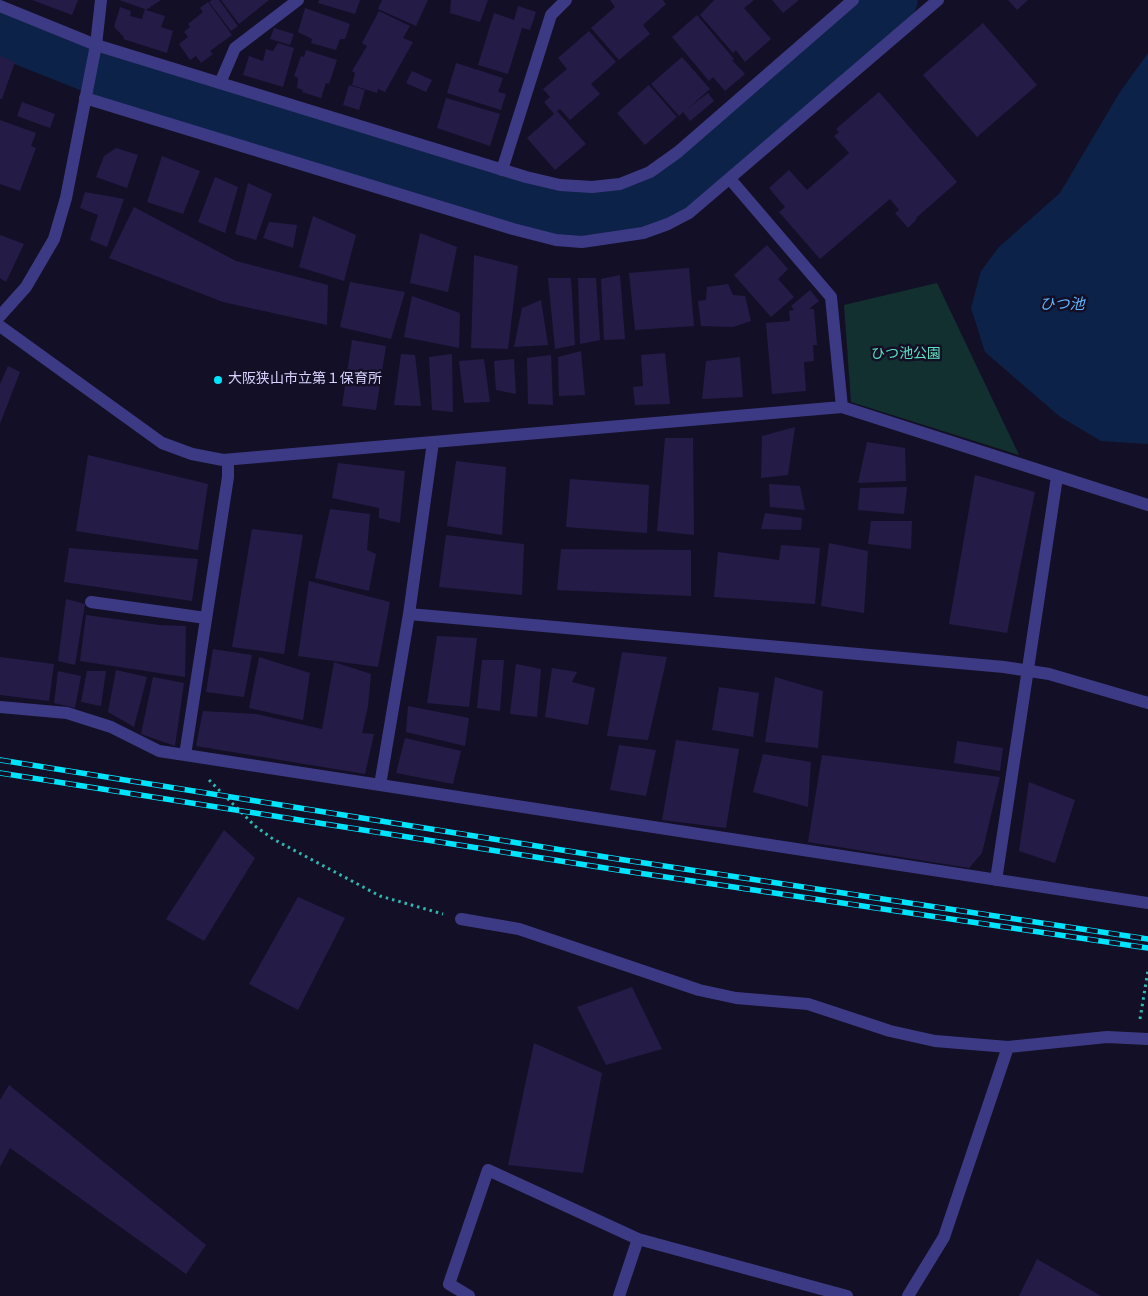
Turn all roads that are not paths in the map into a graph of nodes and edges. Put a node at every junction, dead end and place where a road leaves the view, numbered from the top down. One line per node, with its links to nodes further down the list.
1 (101, 0): 7 (street)
2 (298, 0): 8 (street)
3 (566, 0): 10 (street)
4 (853, 0): 10 (street)
5 (938, 0): 11 (street)
6 (0, 6): 7 (street)
7 (96, 45): 8 (street); 9 (street)
8 (220, 83): 10 (street)
9 (86, 92): 11 (street); 12 (street)
10 (502, 170)
11 (730, 180): 14 (street)
12 (0, 316)
13 (0, 326): 16 (street)
14 (842, 407): 15 (street); 17 (street)
15 (433, 442): 16 (street); 20 (street)
16 (228, 460): 21 (street)
17 (1057, 477): 18 (street); 22 (street)
18 (1148, 505)
19 (91, 602): 21 (street)
20 (408, 614): 22 (street); 26 (street)
21 (206, 618): 25 (street)
22 (1027, 671): 23 (street); 27 (street)
23 (1148, 703)
24 (0, 707): 25 (street)
25 (185, 755): 26 (street)
26 (380, 785): 27 (street)
27 (996, 880): 28 (street)
28 (1148, 904)
29 (460, 919): 31 (street)
30 (1143, 1039): 31 (street)
31 (1008, 1046): 36 (street)
32 (638, 1239): 33 (street); 34 (street); 35 (street)
33 (469, 1296)
34 (619, 1296)
35 (847, 1296)
36 (908, 1296)

